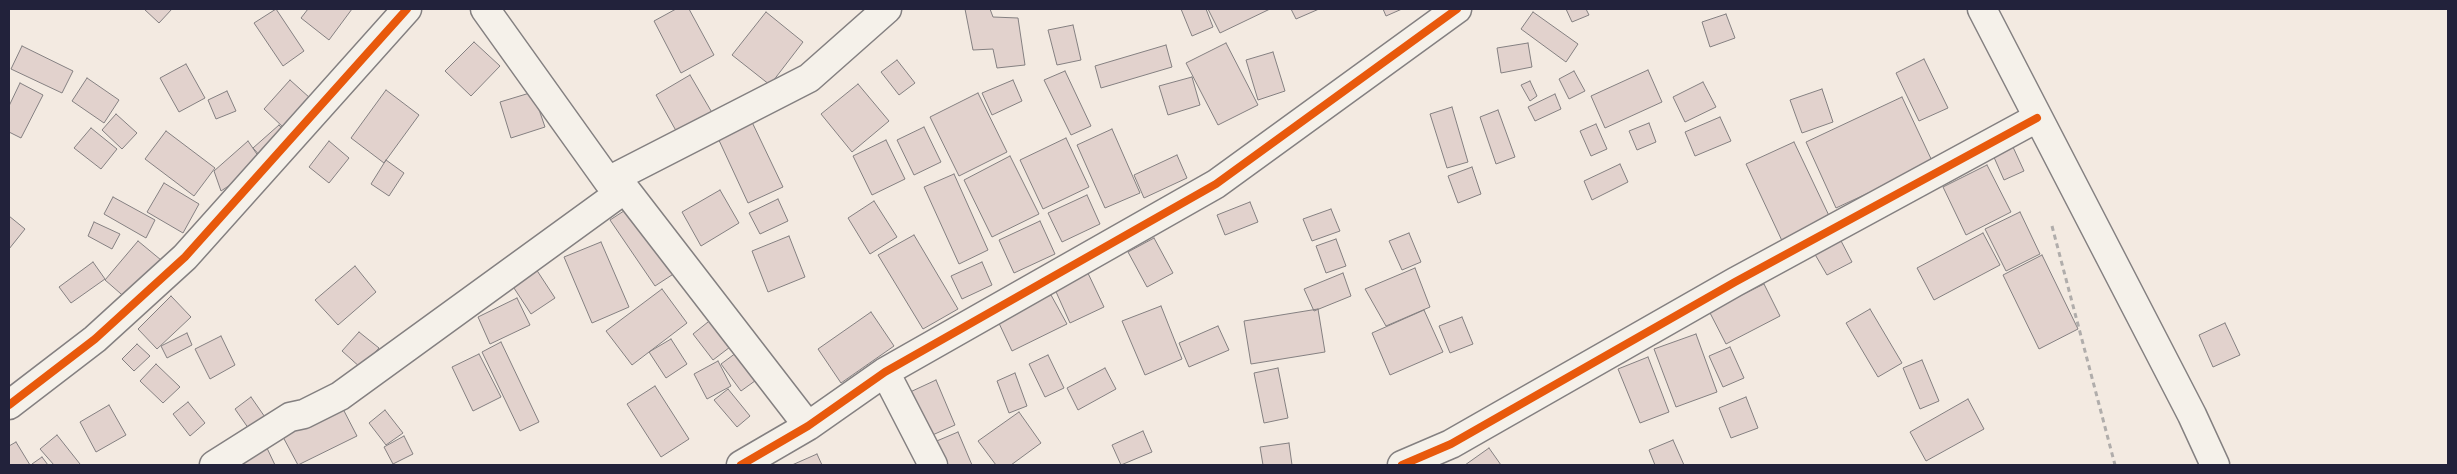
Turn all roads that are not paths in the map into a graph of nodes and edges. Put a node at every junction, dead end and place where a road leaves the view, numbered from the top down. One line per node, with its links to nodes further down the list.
1 (407, 9): 9 (street)
2 (486, 9): 7 (street)
3 (887, 9): 7 (street)
4 (1457, 9): 8 (street)
5 (1982, 9): 6 (street)
6 (2037, 118): 14 (street); 15 (street)
7 (617, 185): 10 (street); 11 (street)
8 (885, 372): 10 (street); 13 (street)
9 (9, 405)
10 (808, 426): 12 (street)
11 (214, 465)
12 (741, 465)
13 (933, 465)
14 (1402, 465)
15 (2215, 465)

